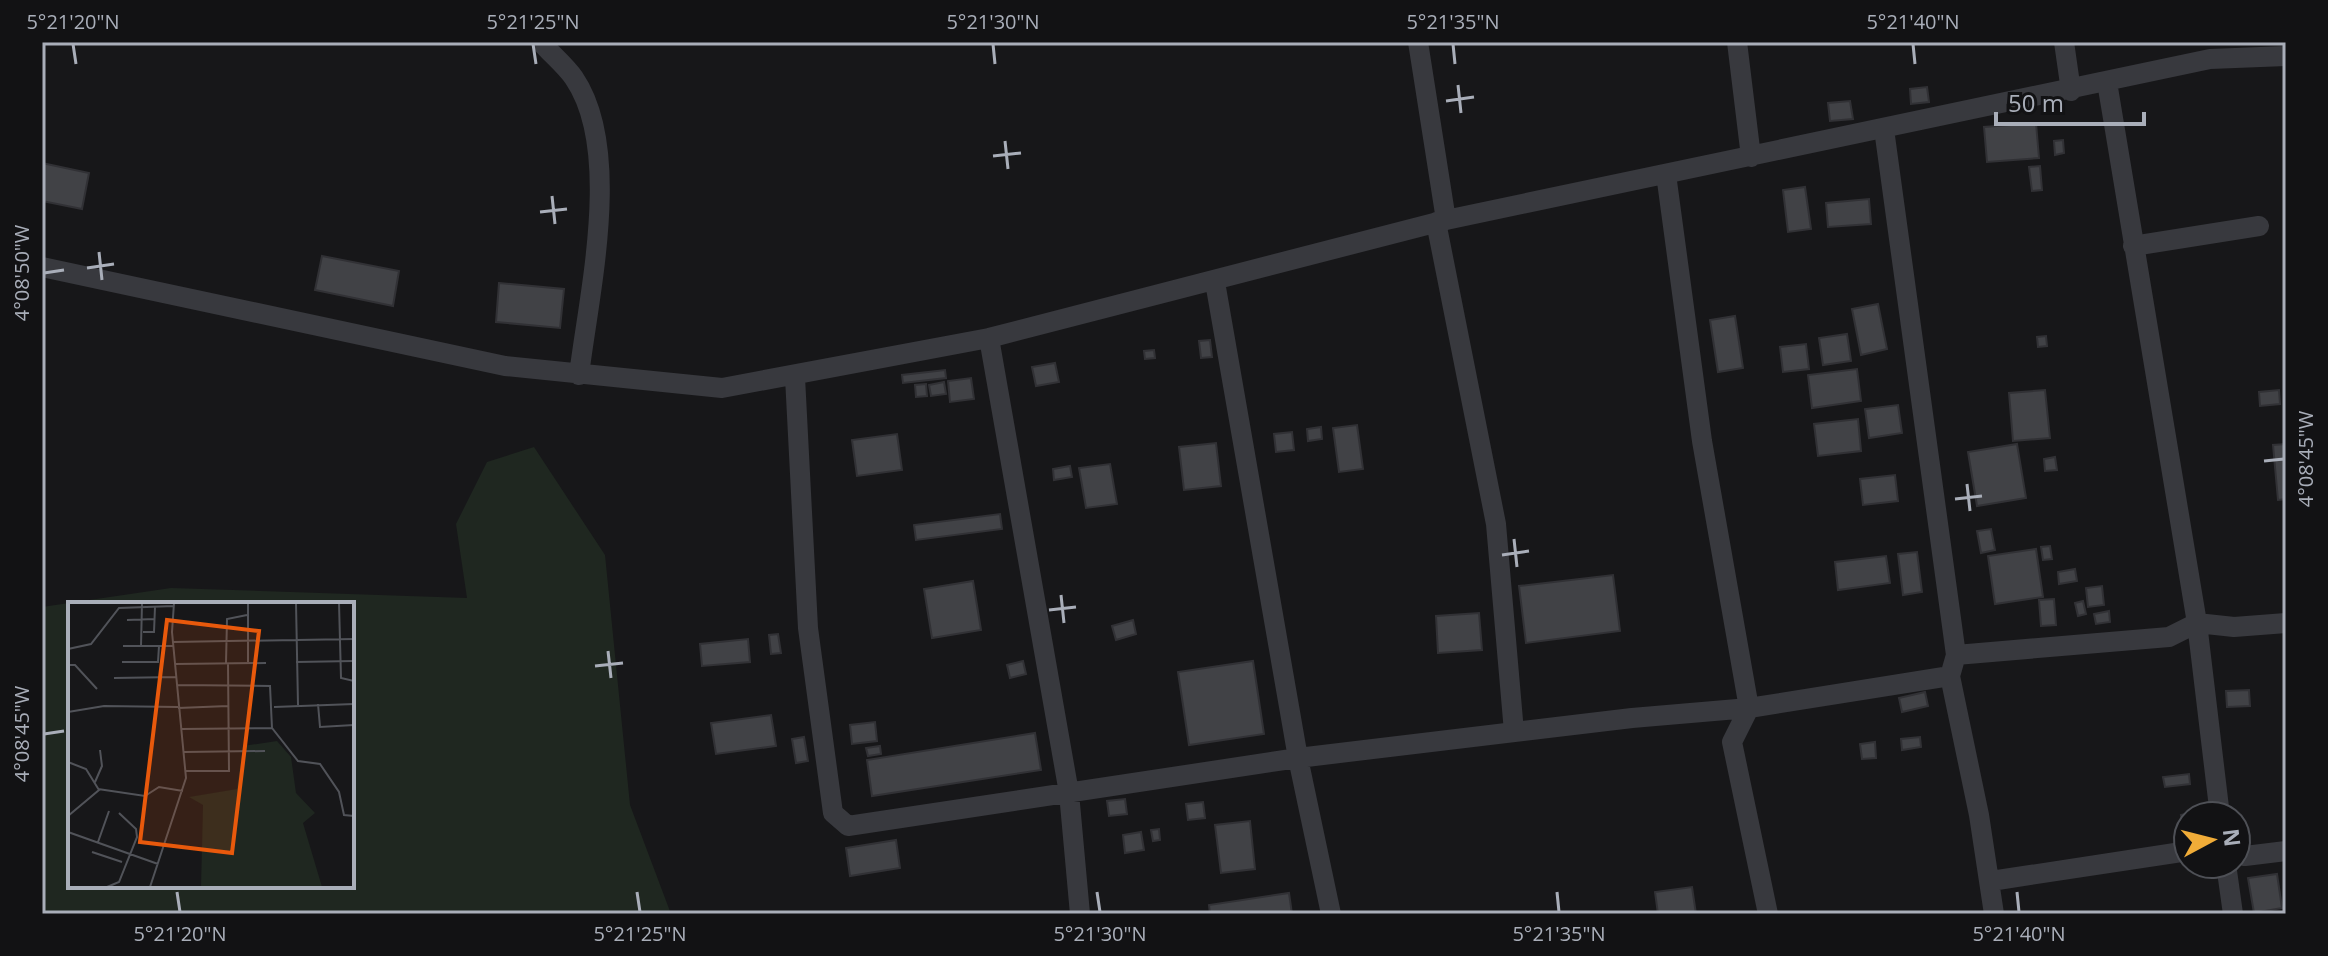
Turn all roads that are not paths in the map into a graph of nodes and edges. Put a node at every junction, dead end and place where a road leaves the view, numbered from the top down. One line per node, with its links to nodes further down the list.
1 (541, 42): 18 (street)
2 (1418, 42): 12 (street)
3 (1737, 42): 10 (street)
4 (2064, 42): 8 (street)
5 (2209, 51): 6 (street); 7 (street)
6 (2286, 56)
7 (2107, 82): 8 (street); 14 (street)
8 (2071, 91): 9 (street)
9 (1884, 129): 10 (street); 22 (street)
10 (1751, 157): 11 (street)
11 (1666, 174): 12 (street); 24 (street)
12 (1441, 221): 16 (street); 25 (street)
13 (2259, 226): 14 (street)
14 (2133, 246): 20 (street)
15 (42, 267): 18 (street)
16 (1215, 282): 17 (street); 26 (street)
17 (989, 338): 19 (street); 27 (street)
18 (579, 375): 19 (street)
19 (795, 377): 27 (street)
20 (2197, 623): 21 (street); 22 (street); 28 (street)
21 (2286, 623)
22 (1956, 655): 23 (street)
23 (1950, 676): 24 (street); 33 (street)
24 (1749, 708): 25 (street); 36 (street)
25 (1514, 732): 26 (street)
26 (1298, 758): 27 (street); 35 (street)
27 (1069, 793): 34 (street)
28 (2218, 800)
29 (2286, 851): 31 (street)
30 (2172, 853): 33 (street)
31 (2252, 855)
32 (2228, 880): 38 (street)
33 (1991, 881): 37 (street)
34 (1080, 914)
35 (1331, 914)
36 (1768, 914)
37 (1994, 914)
38 (2233, 914)

